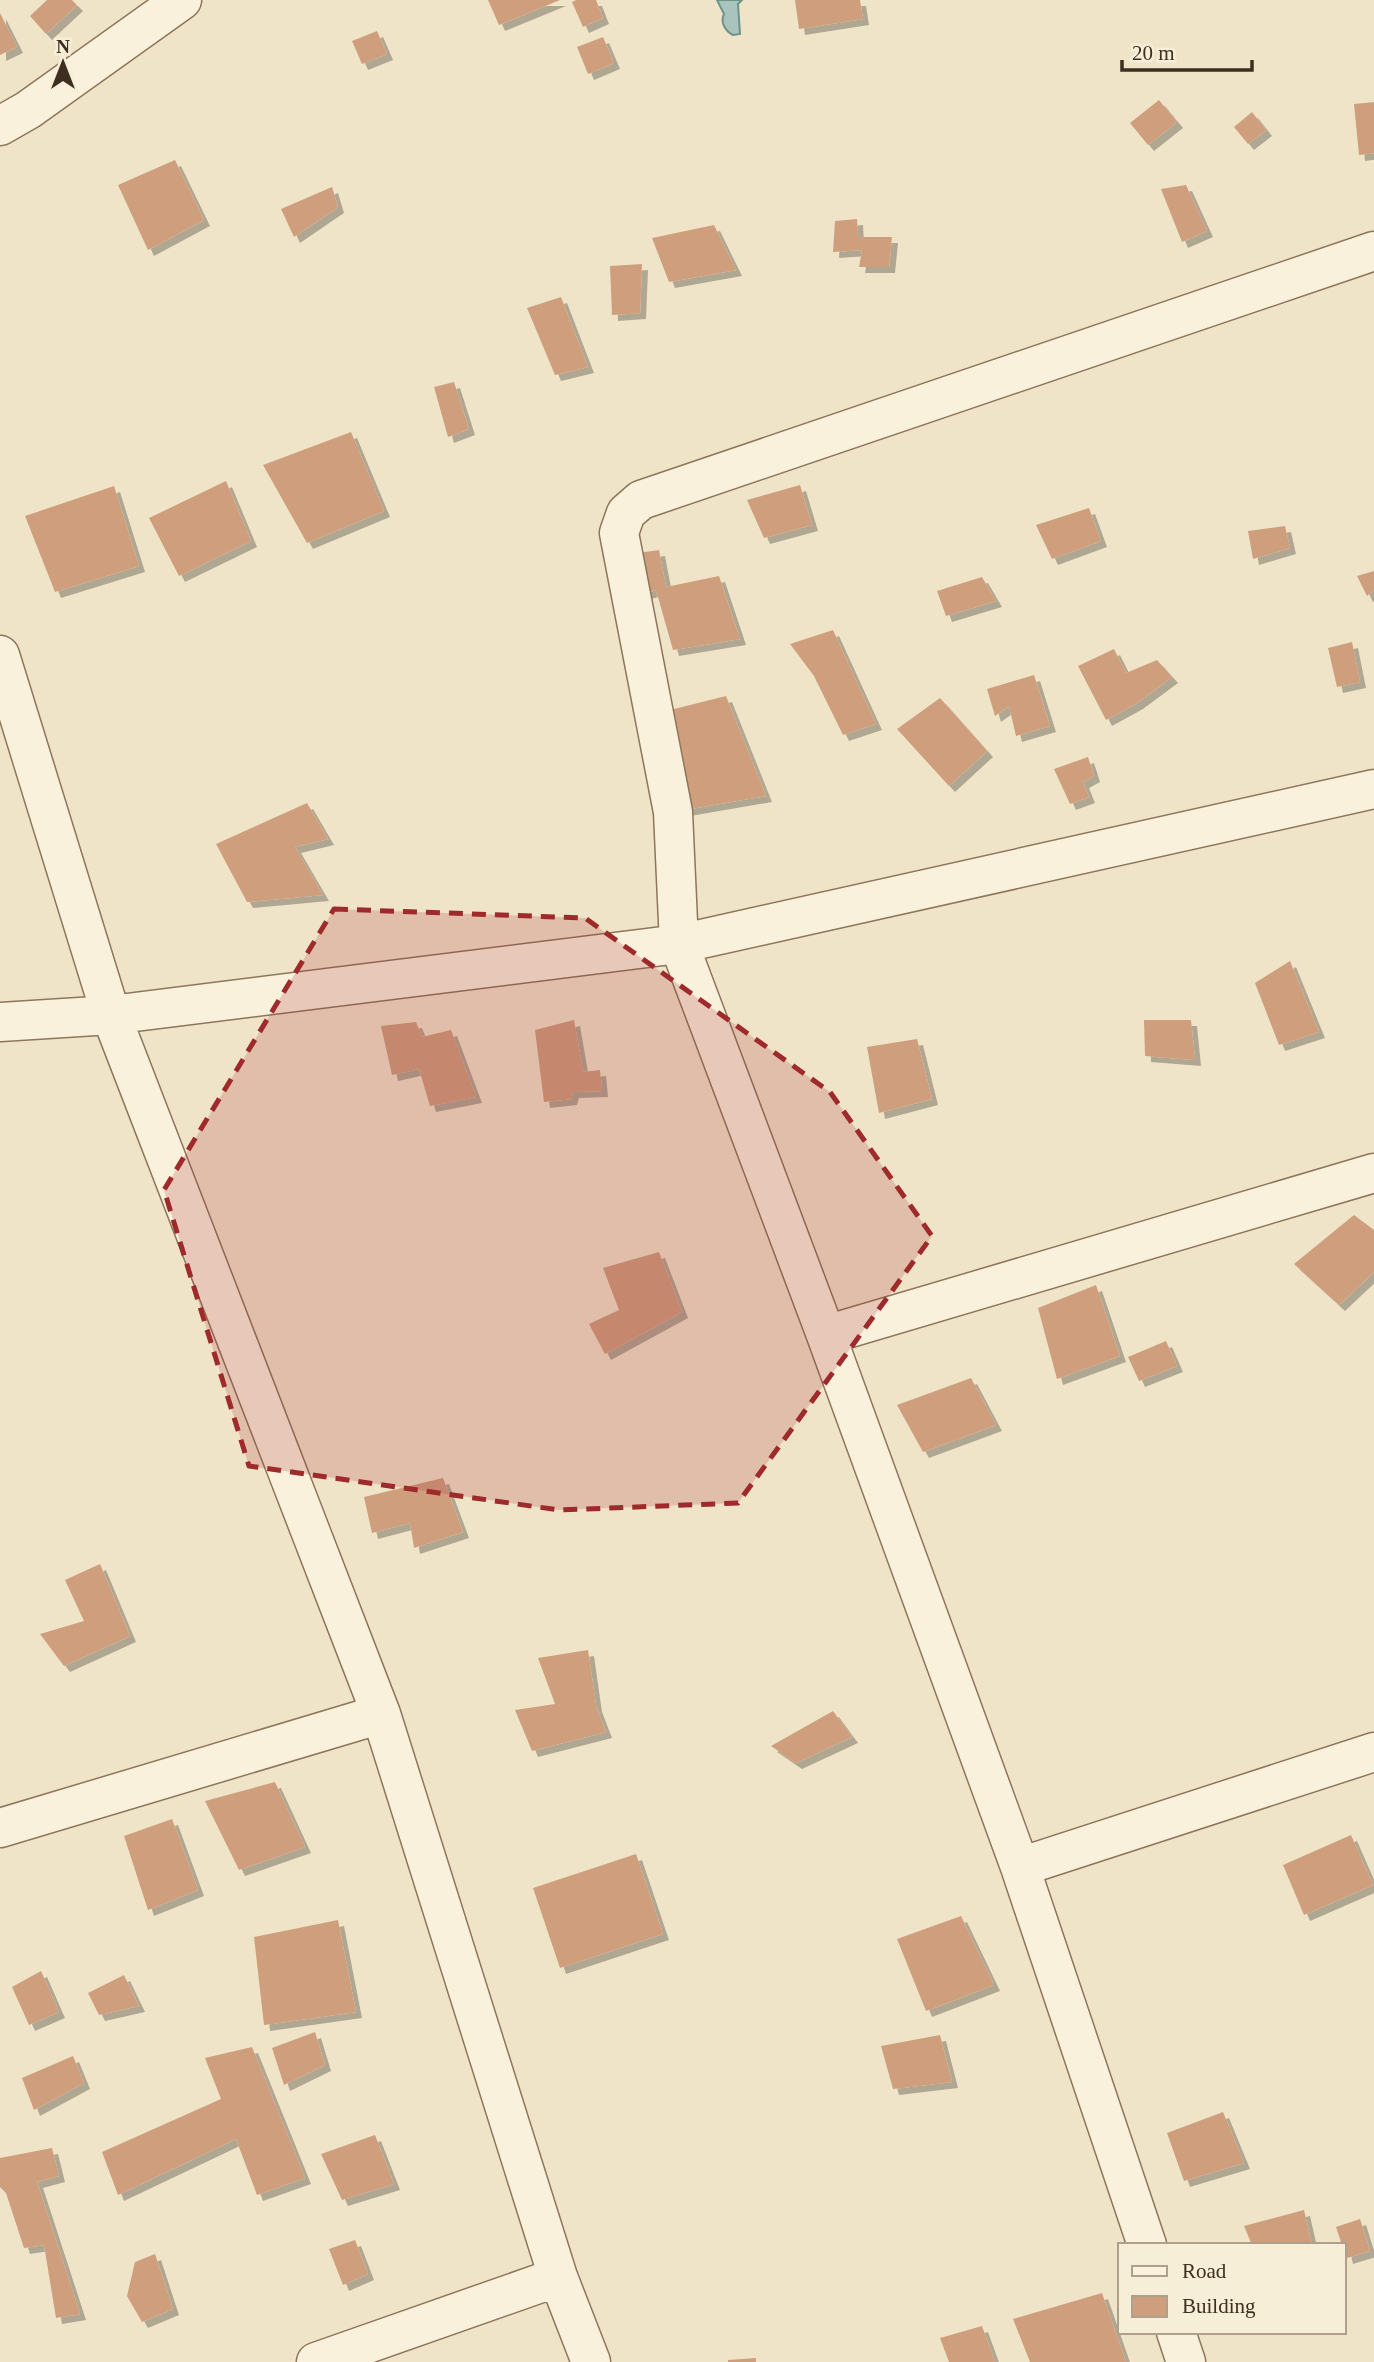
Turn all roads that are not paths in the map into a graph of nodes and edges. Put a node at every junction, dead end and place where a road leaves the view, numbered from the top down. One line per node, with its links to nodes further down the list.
1 (182, 0): 2 (street)
2 (0, 126)
3 (1374, 251): 6 (street)
4 (0, 655): 7 (street)
5 (1374, 789): 6 (street)
6 (679, 944): 7 (street); 10 (street)
7 (110, 1015): 8 (street); 11 (street)
8 (0, 1022)
9 (1374, 1173): 10 (street)
10 (826, 1335): 14 (street)
11 (381, 1714): 13 (street); 16 (street)
12 (1374, 1752): 14 (street)
13 (0, 1828)
14 (1020, 1867): 15 (street)
15 (1146, 2243)
16 (558, 2277): 18 (street); 19 (street)
17 (1177, 2334): 20 (street)
18 (316, 2362)
19 (592, 2362)
20 (1186, 2362)

